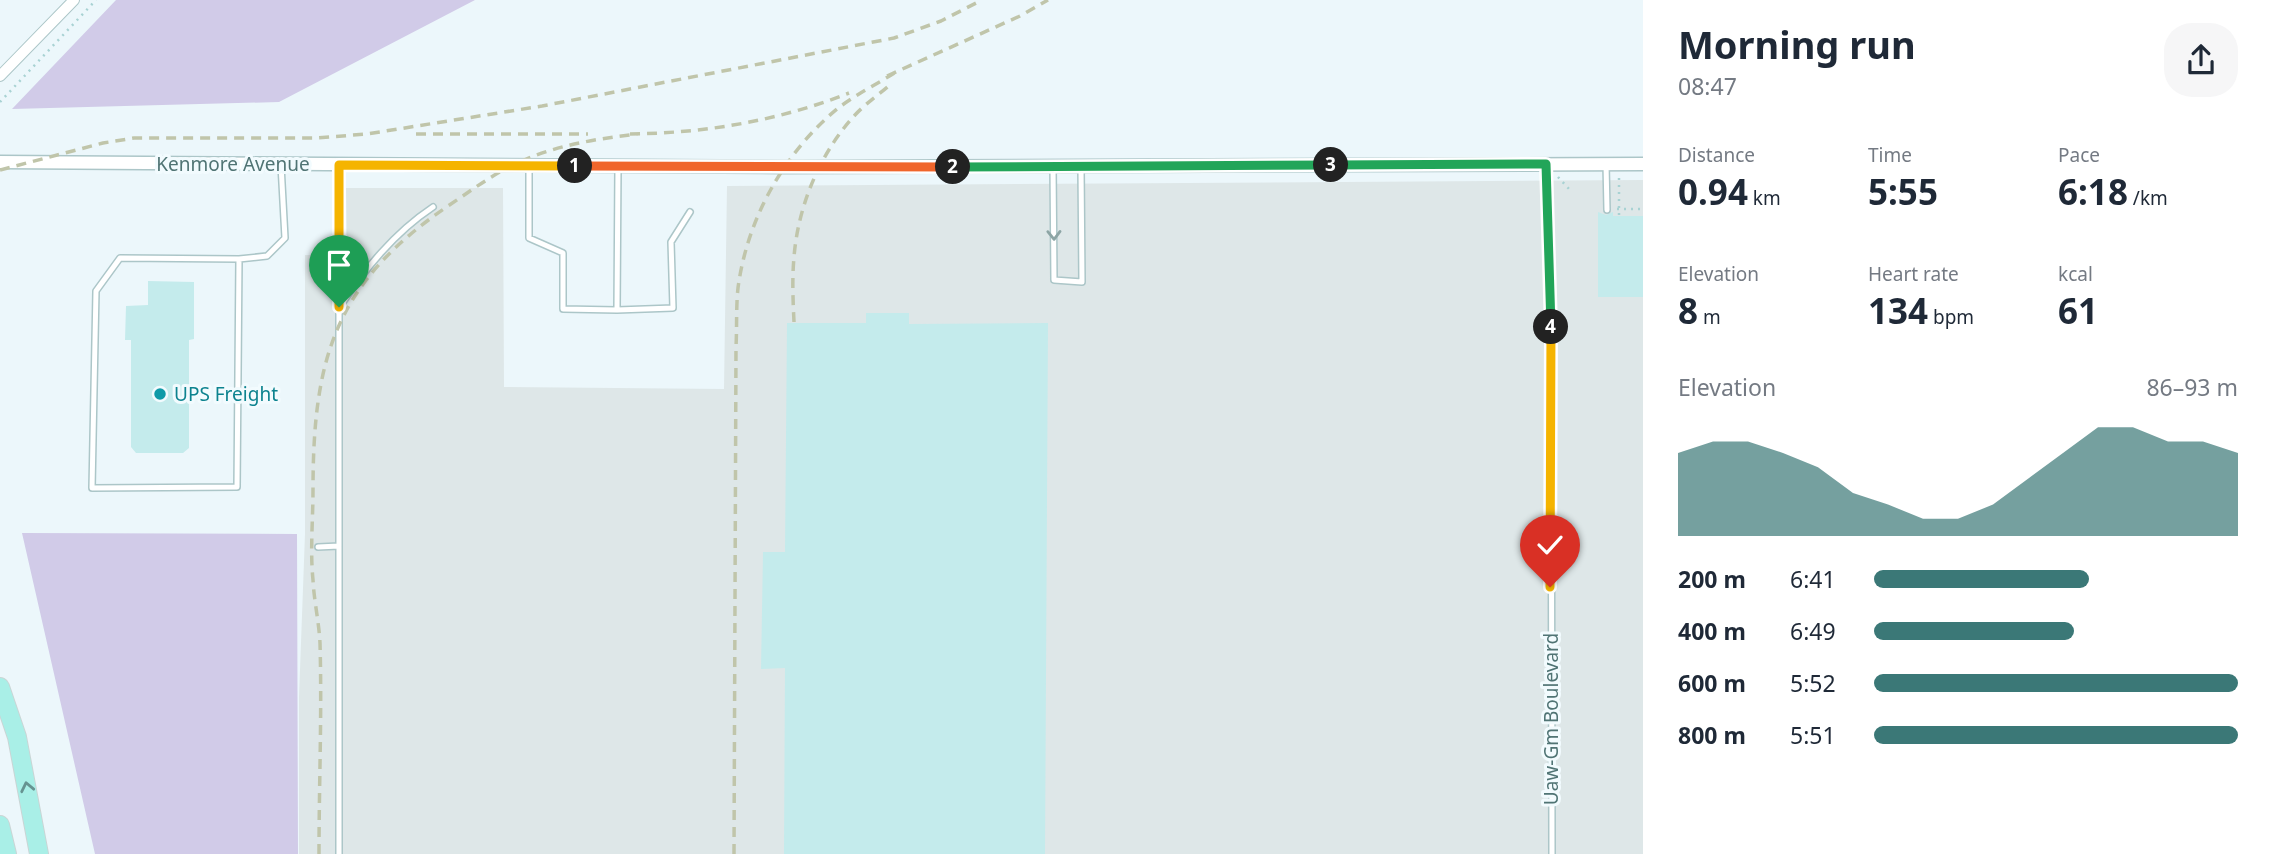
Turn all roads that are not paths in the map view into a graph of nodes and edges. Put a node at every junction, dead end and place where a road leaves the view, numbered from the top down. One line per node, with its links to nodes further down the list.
1 (74, 0): 2 (street)
2 (0, 76)
3 (0, 162): 7 (street, Kenmore Avenue)
4 (1546, 164): 5 (street, Kenmore Avenue); 11 (street, Kenmore Avenue); 26 (lane, Uaw-Gm Boulevard)
5 (1606, 164): 6 (street, Kenmore Avenue); 14 (lane)
6 (1643, 164)
7 (281, 165): 8 (street, Kenmore Avenue); 16 (lane)
8 (339, 165): 9 (street, Kenmore Avenue); 17 (lane)
9 (529, 166): 12 (street, Kenmore Avenue); 18 (lane)
10 (1053, 166): 11 (street, Kenmore Avenue); 11 (lane, one-way to 11); 12 (street, Kenmore Avenue)
11 (1082, 166)
12 (618, 167): 18 (lane)
13 (433, 206): 17 (lane)
14 (1607, 210)
15 (690, 212): 18 (lane)
16 (239, 259): 16 (lane)
17 (339, 307): 19 (lane)
18 (617, 310)
19 (339, 546): 20 (lane); 25 (lane)
20 (318, 547)
21 (0, 687): 24 (highway, one-way to 21)
22 (0, 825): 23 (highway)
23 (7, 854)
24 (39, 854)
25 (339, 854)
26 (1552, 854)

